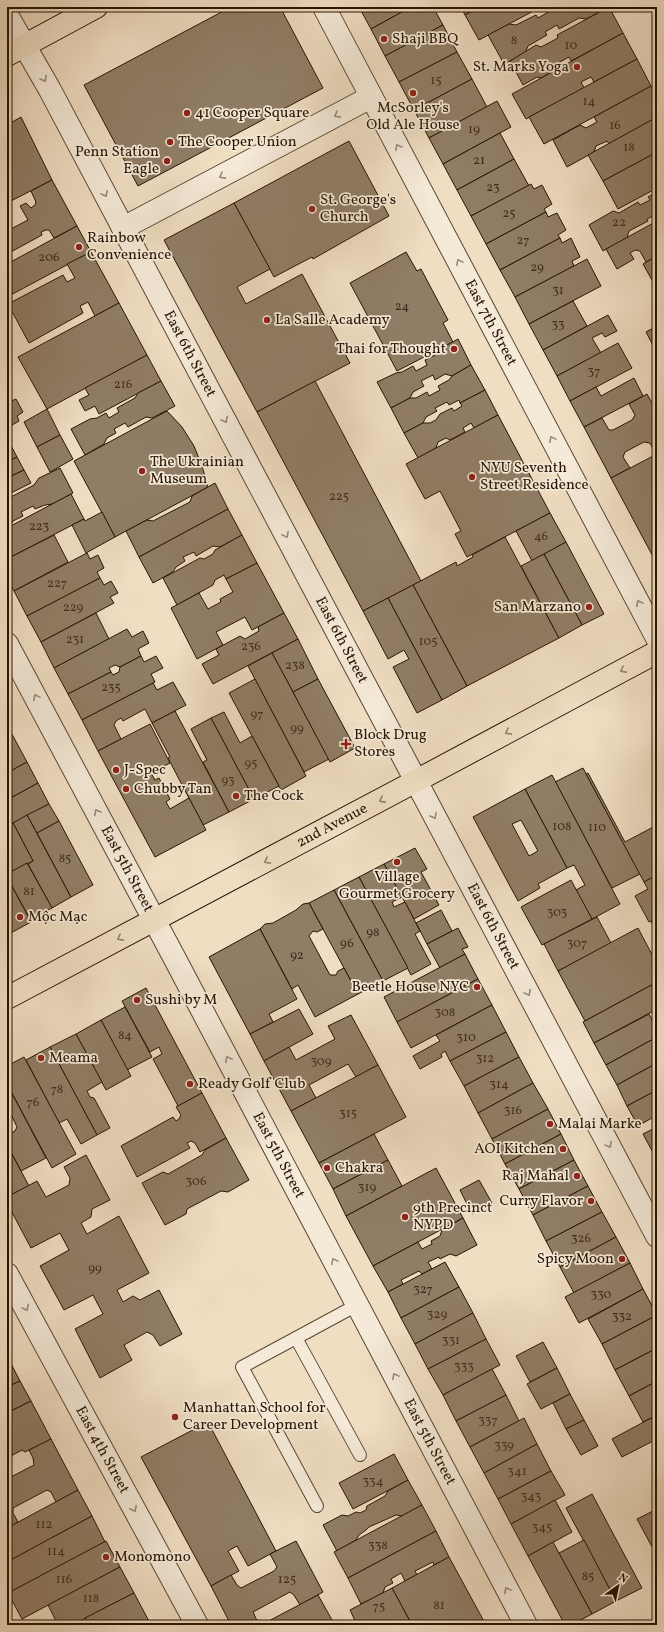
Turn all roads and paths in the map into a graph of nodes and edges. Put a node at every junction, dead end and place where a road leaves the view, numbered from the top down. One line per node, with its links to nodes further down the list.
1 (96, 7): 4 (main road)
2 (324, 7): 5 (street, East 7th Street)
3 (7, 15): 4 (street, East 6th Street)
4 (16, 50): 6 (street, East 6th Street, one-way to 6)
5 (371, 96): 6 (street, one-way to 6); 7 (street, East 7th Street, one-way to 5)
6 (123, 228): 10 (street, East 6th Street, one-way to 10)
7 (657, 638)
8 (7, 644): 11 (street, East 5th Street, one-way to 8)
9 (657, 652): 10 (main road, 2nd Avenue, one-way to 10)
10 (416, 781): 11 (main road, 2nd Avenue, one-way to 11); 13 (street, East 6th Street, one-way to 13)
11 (155, 920): 12 (main road, 2nd Avenue, one-way to 12); 15 (street, East 5th Street, one-way to 11)
12 (7, 998)
13 (657, 1236)
14 (7, 1274): 19 (street, East 4th Street, one-way to 19)
15 (357, 1305): 16 (lane); 20 (street, East 5th Street, one-way to 15)
16 (296, 1338): 17 (lane); 18 (lane)
17 (360, 1455)
18 (318, 1506)
19 (197, 1625)
20 (526, 1625)

